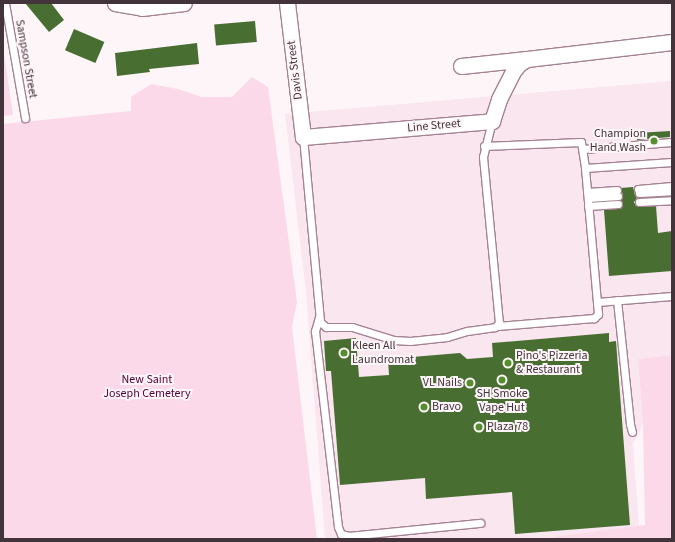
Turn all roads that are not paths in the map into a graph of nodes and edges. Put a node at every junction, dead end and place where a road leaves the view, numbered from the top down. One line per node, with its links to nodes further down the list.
1 (5, 3): 8 (lane, Sampson Street)
2 (115, 3): 3 (street)
3 (184, 3)
4 (287, 3): 10 (street, Davis Street)
5 (672, 42): 6 (street)
6 (527, 59): 7 (street); 9 (street)
7 (461, 66)
8 (25, 118)
9 (492, 121): 10 (street, Line Street); 12 (lane)
10 (303, 137): 27 (lane)
11 (672, 142): 13 (lane)
12 (484, 146): 13 (lane); 28 (lane)
13 (583, 149): 15 (lane)
14 (672, 162): 15 (lane)
15 (585, 168): 19 (lane)
16 (672, 186): 17 (lane)
17 (672, 191)
18 (618, 193): 19 (lane)
19 (587, 195): 23 (lane)
20 (672, 200): 21 (lane)
21 (639, 202)
22 (618, 204): 23 (lane)
23 (588, 206): 26 (lane)
24 (672, 296): 25 (lane)
25 (617, 300): 26 (lane); 29 (lane)
26 (597, 302): 28 (lane)
27 (319, 316): 28 (lane); 30 (lane)
28 (497, 326)
29 (632, 432)
30 (480, 523)

